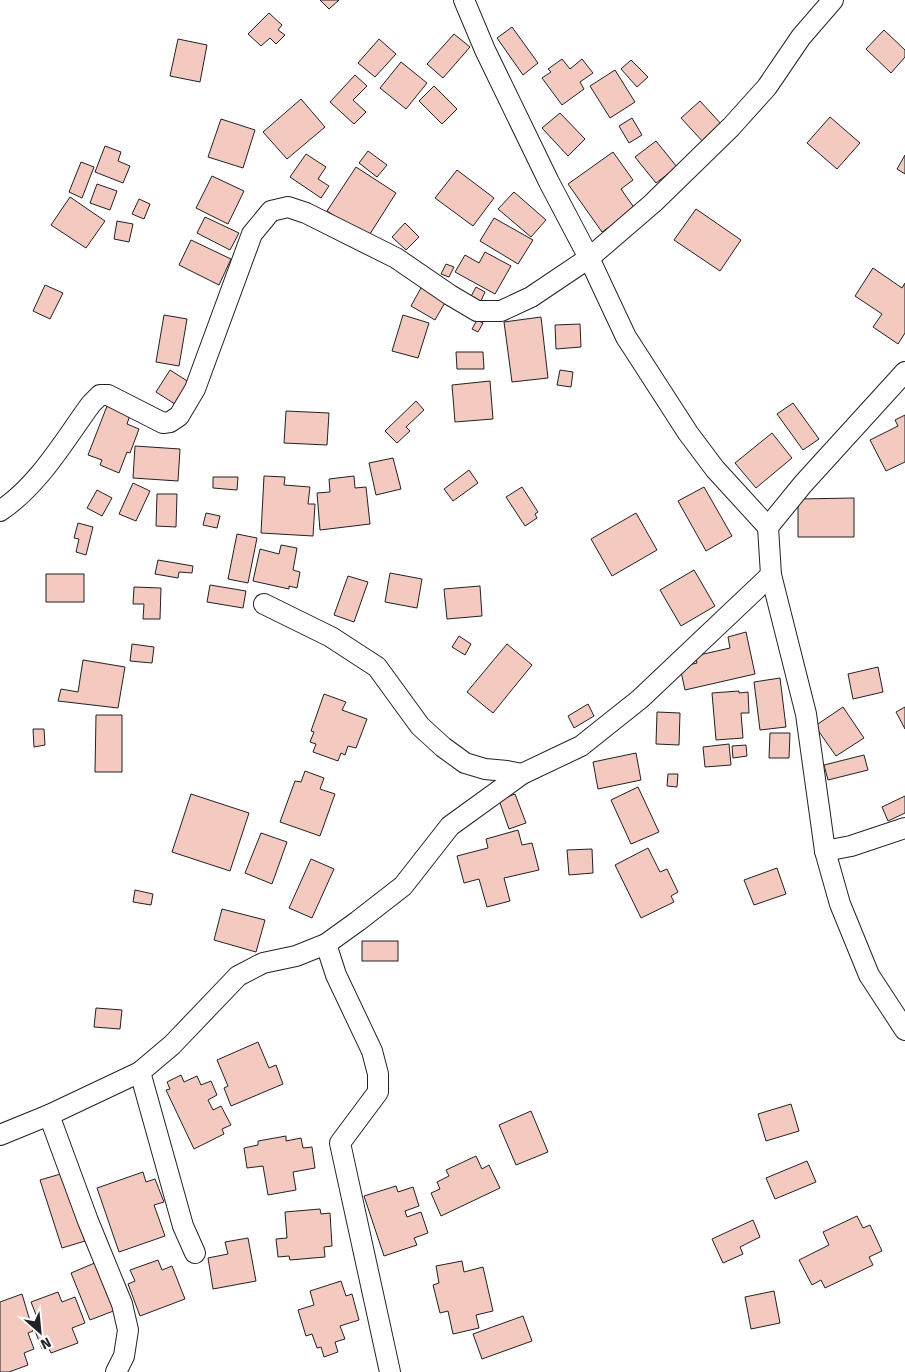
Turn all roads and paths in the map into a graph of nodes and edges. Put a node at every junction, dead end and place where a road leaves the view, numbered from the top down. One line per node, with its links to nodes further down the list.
1 (464, 0): 3 (street)
2 (833, 0): 3 (street)
3 (589, 258): 5 (street); 6 (street)
4 (905, 372): 6 (street)
5 (0, 511)
6 (768, 527): 7 (street)
7 (772, 575): 9 (street); 11 (street)
8 (264, 604): 9 (street)
9 (522, 774): 12 (street)
10 (905, 828): 11 (street)
11 (825, 852): 13 (street)
12 (326, 944): 14 (street); 19 (street)
13 (905, 1030)
14 (140, 1072): 15 (street); 17 (street)
15 (49, 1115): 16 (street); 18 (street)
16 (0, 1135)
17 (194, 1253)
18 (116, 1372)
19 (390, 1372)

